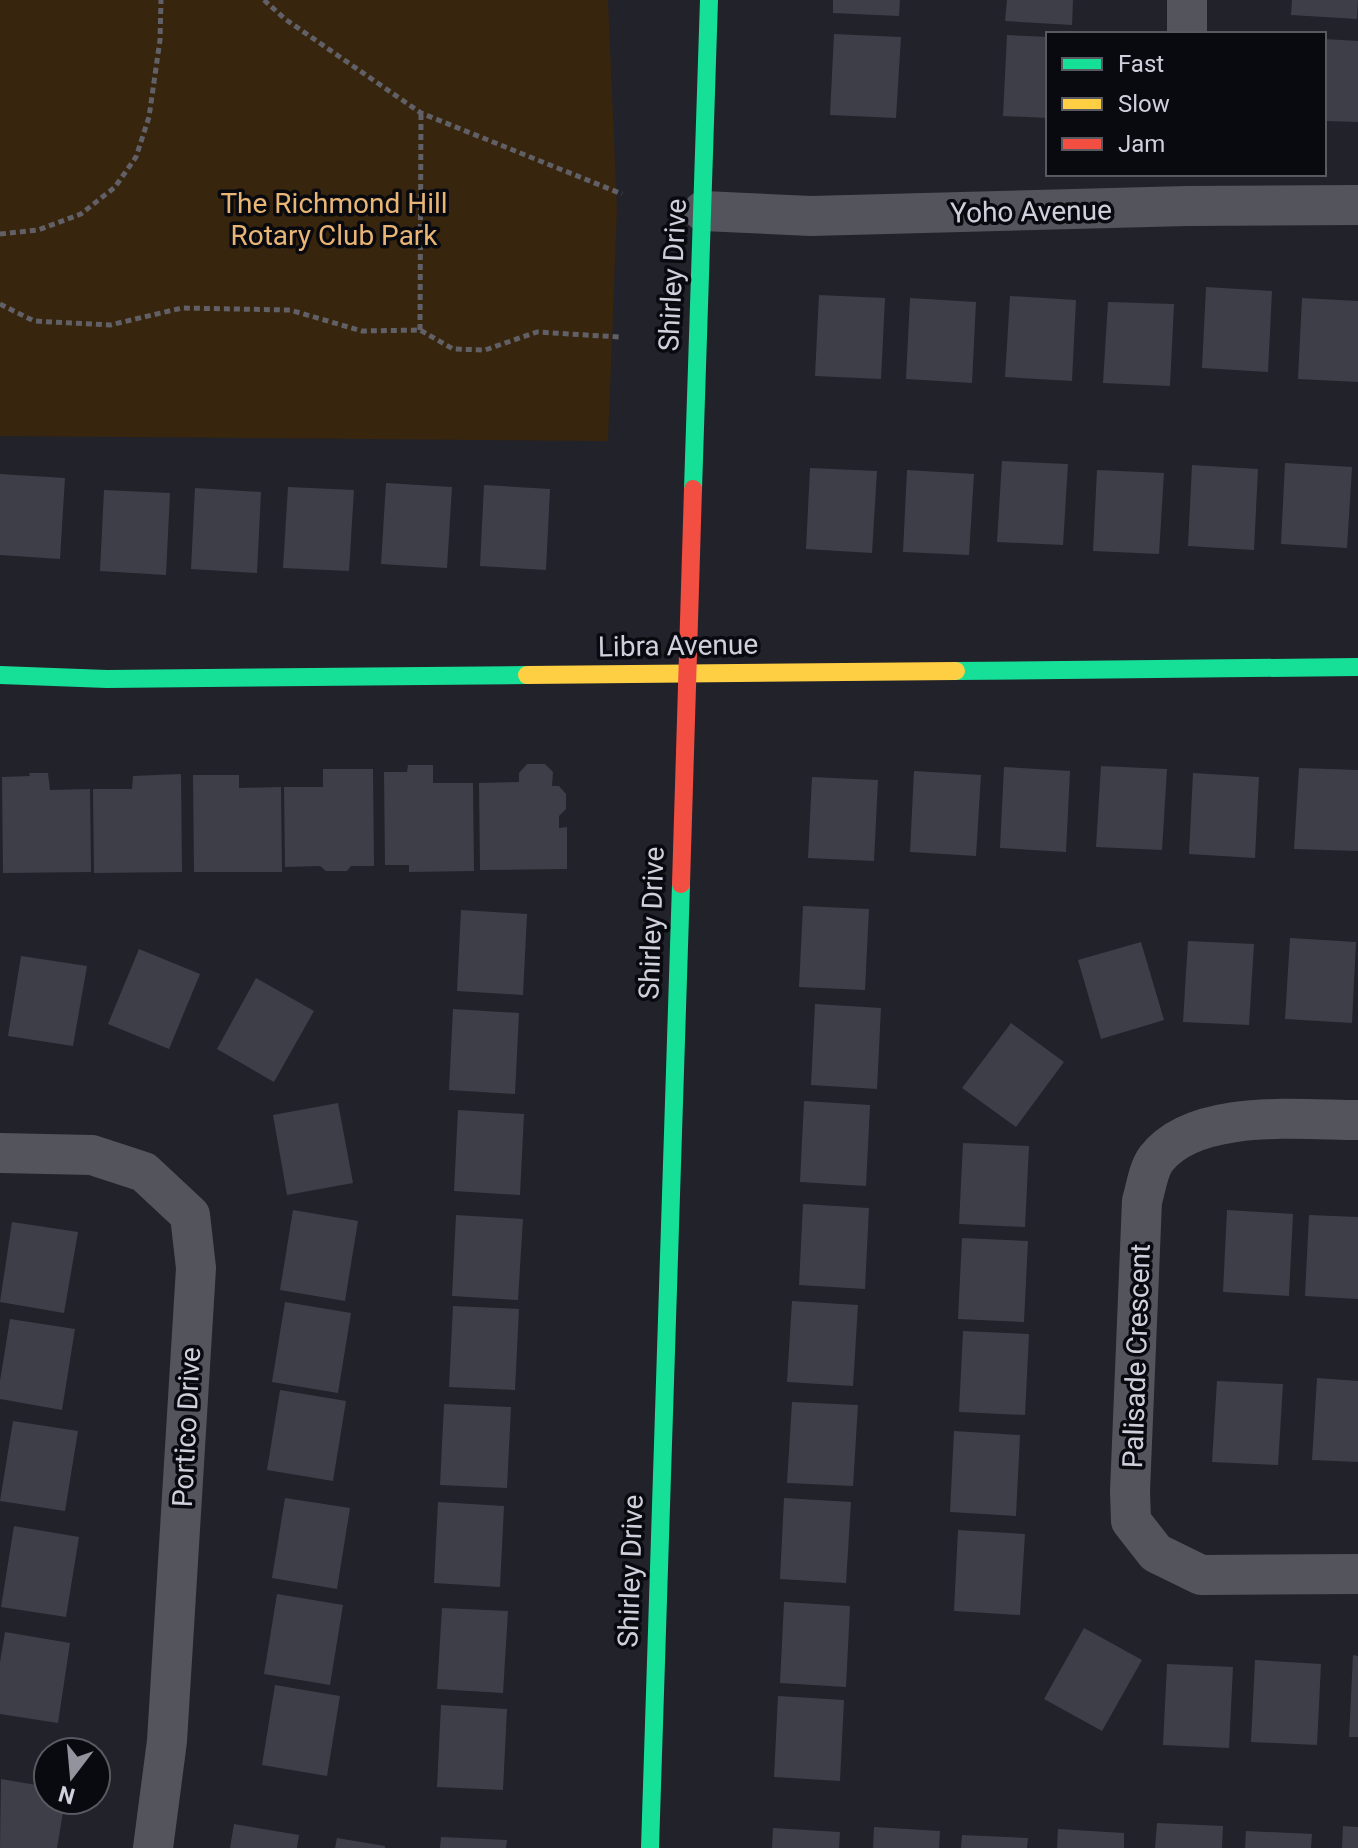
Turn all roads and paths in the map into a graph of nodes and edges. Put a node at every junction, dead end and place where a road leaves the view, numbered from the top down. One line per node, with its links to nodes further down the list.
1 (161, 0): 11 (path)
2 (264, 0): 6 (path)
3 (709, 0): 10 (street, Shirley Drive)
4 (1187, 0): 5 (street)
5 (1187, 32)
6 (421, 113): 8 (path); 13 (path)
7 (1187, 190): 9 (street, Yoho Avenue); 10 (street, Yoho Avenue)
8 (622, 194)
9 (1358, 205)
10 (703, 211): 16 (street, Shirley Drive)
11 (0, 234)
12 (0, 304): 13 (path)
13 (420, 330): 14 (path)
14 (619, 337)
15 (1358, 667): 16 (street, Libra Avenue)
16 (687, 674): 17 (street, Libra Avenue); 22 (street, Shirley Drive)
17 (0, 675)
18 (1358, 1120): 20 (street, Palisade Crescent)
19 (0, 1153): 21 (street, Portico Drive)
20 (1358, 1574)
21 (153, 1848)
22 (650, 1848)

